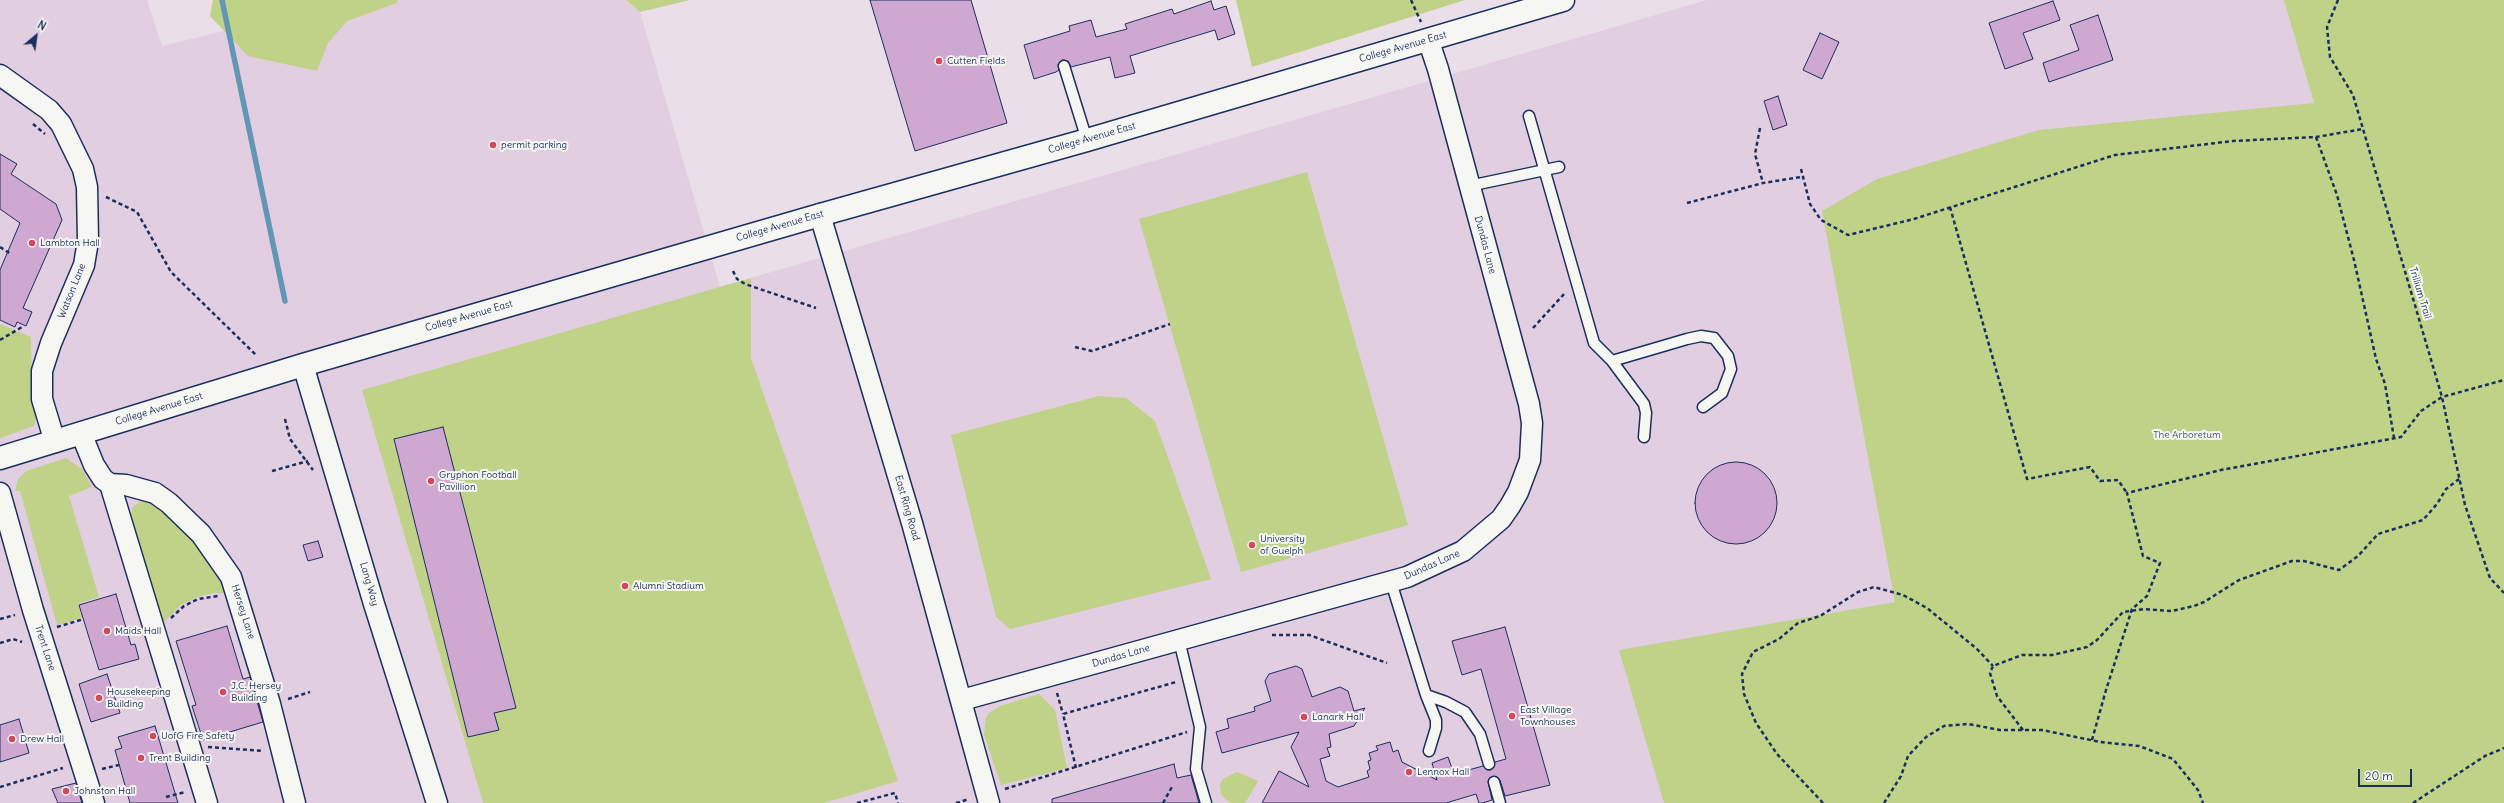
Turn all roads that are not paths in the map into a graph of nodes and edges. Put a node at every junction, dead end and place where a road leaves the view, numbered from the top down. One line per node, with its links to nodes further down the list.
1 (1563, 0): 2 (main road, College Avenue East)
2 (1428, 39): 6 (main road, College Avenue East); 9 (street, Dundas Lane)
3 (1064, 66): 6 (lane)
4 (0, 75): 16 (street, Watson Lane)
5 (1529, 116): 8 (lane)
6 (1087, 140): 10 (main road, College Avenue East)
7 (1559, 167): 8 (lane)
8 (1545, 170): 9 (lane); 11 (lane)
9 (1469, 186): 20 (street, Dundas Lane)
10 (820, 215): 12 (main road, College Avenue East); 23 (street, East Ring Road)
11 (1612, 361): 13 (lane); 15 (lane)
12 (303, 364): 14 (main road, College Avenue East); 31 (street, Lang Way)
13 (1703, 407)
14 (81, 433): 16 (main road, College Avenue East); 18 (street)
15 (1644, 437)
16 (55, 442): 17 (main road, College Avenue East)
17 (0, 458)
18 (110, 484): 29 (street); 30 (street, Hersey Lane)
19 (0, 493): 28 (street, Trent Lane)
20 (1391, 582): 21 (street, Dundas Lane); 22 (lane)
21 (1179, 640): 23 (street, Dundas Lane); 32 (lane)
22 (1426, 695): 24 (lane); 25 (lane)
23 (962, 700): 27 (street, East Ring Road)
24 (1429, 751)
25 (1490, 764)
26 (1494, 782): 33 (lane)
27 (988, 799)
28 (94, 803)
29 (207, 803)
30 (295, 803)
31 (437, 803)
32 (1206, 803)
33 (1500, 803)

